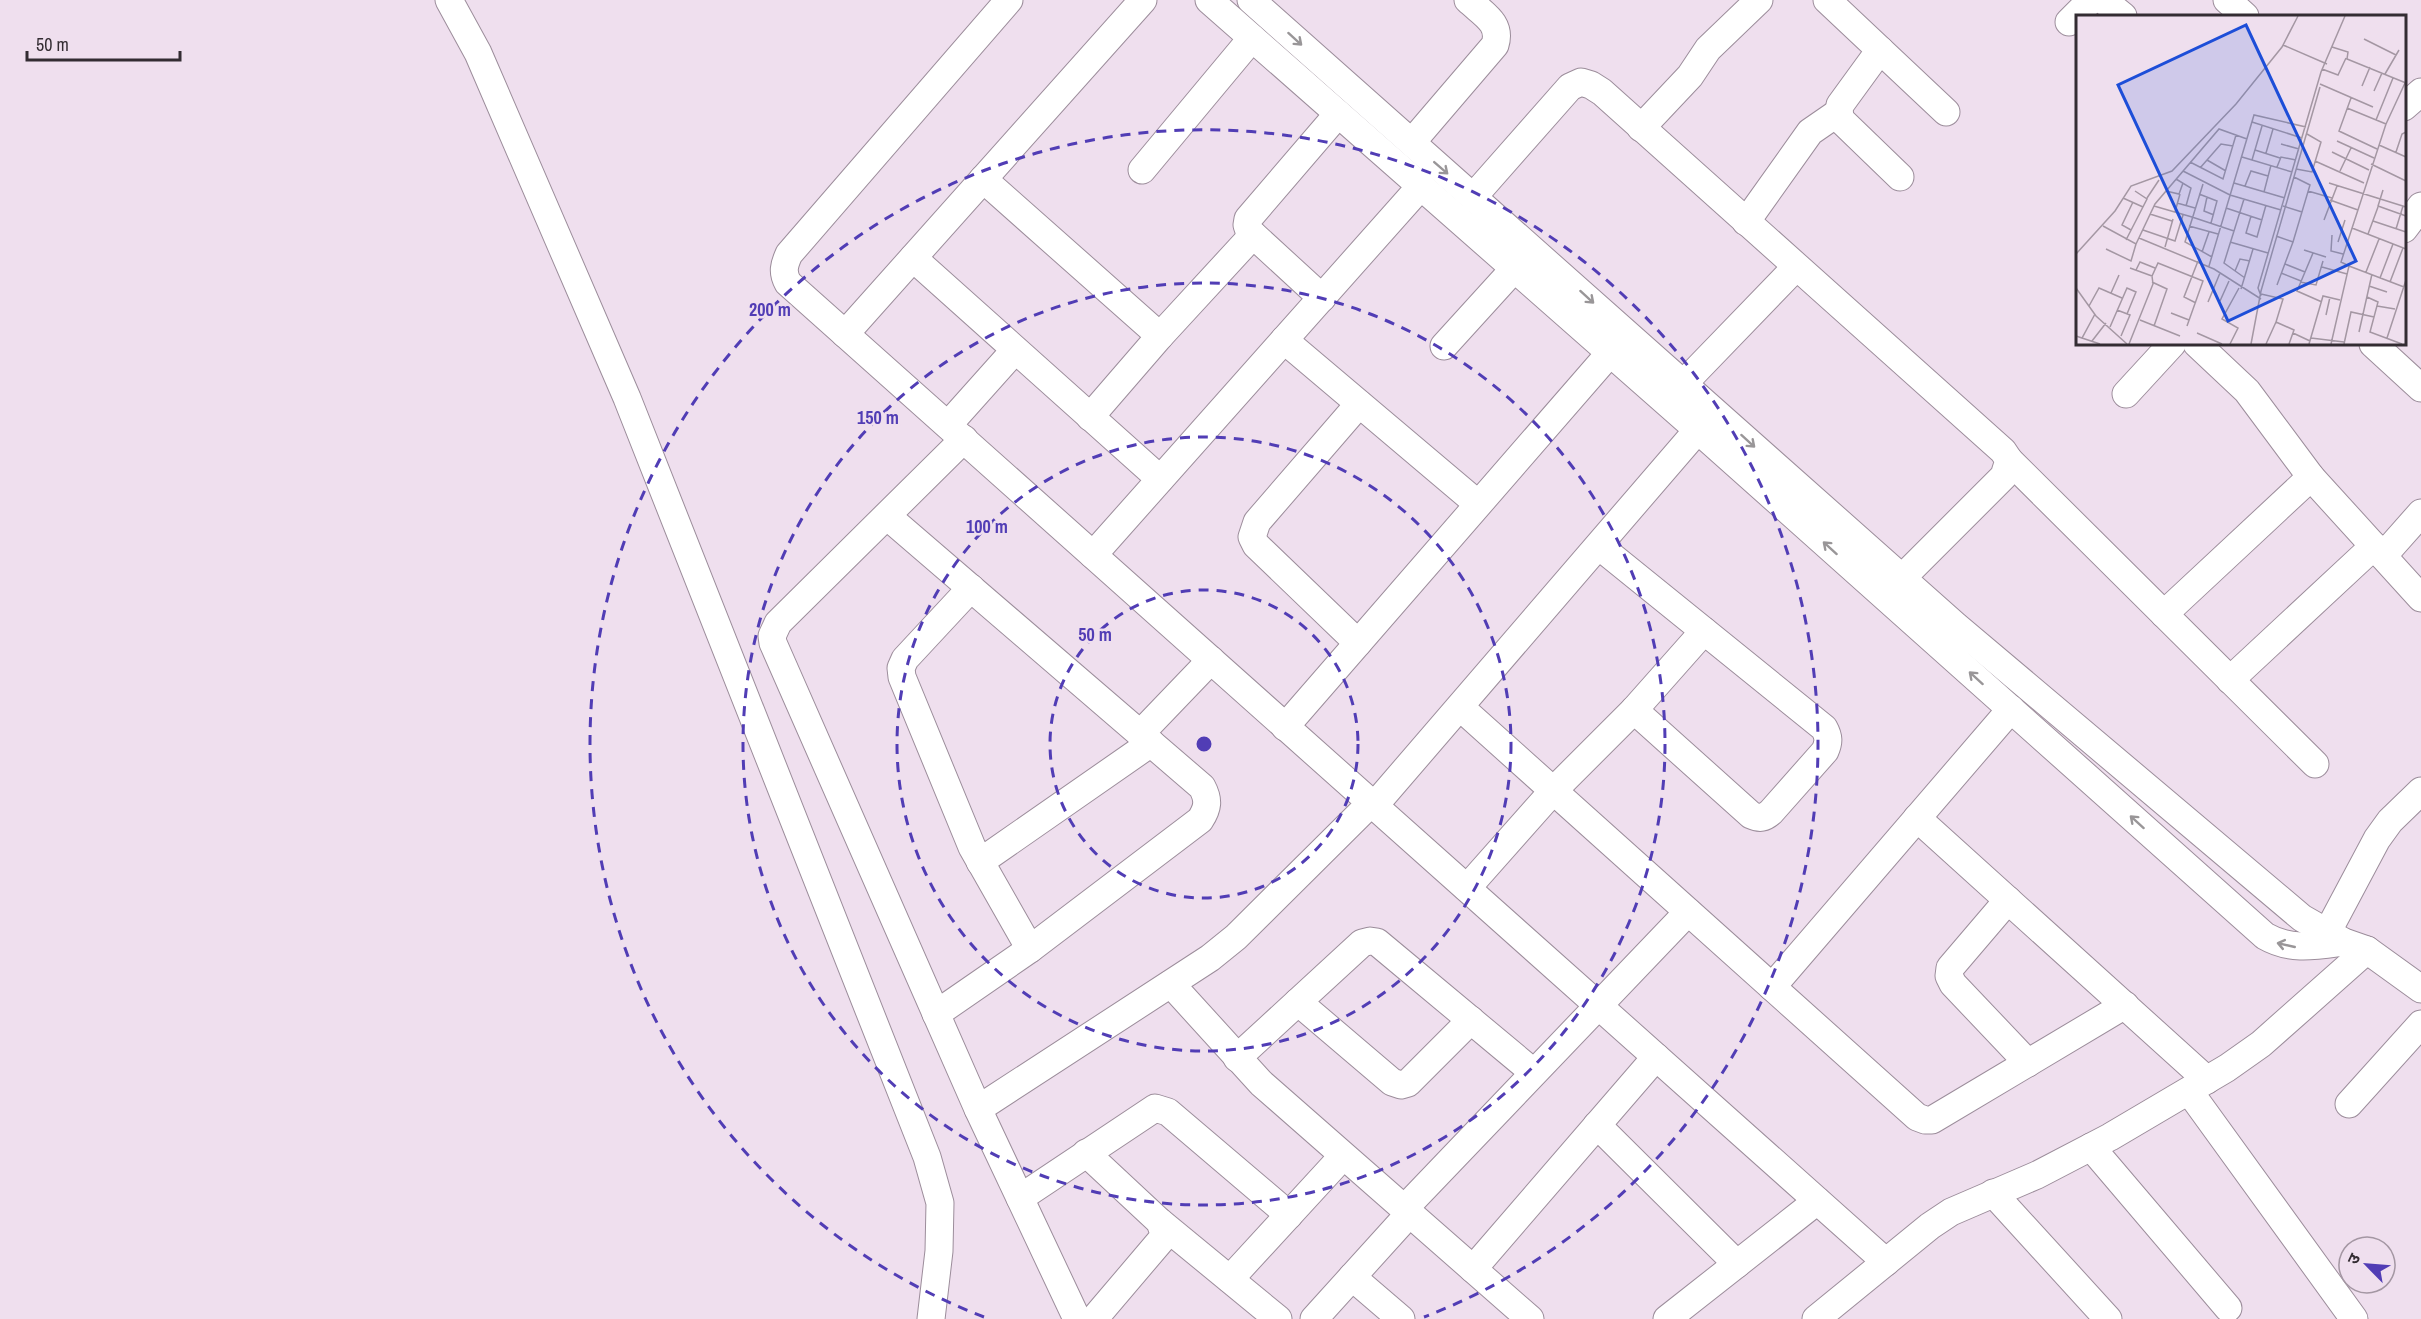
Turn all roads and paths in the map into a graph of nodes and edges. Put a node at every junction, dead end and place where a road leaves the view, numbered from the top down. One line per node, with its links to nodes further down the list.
1 (449, 0): 118 (street)
2 (1009, 0): 37 (street)
3 (1143, 0): 26 (street)
4 (1209, 0): 15 (street)
5 (1251, 0): 23 (street, one-way to 23)
6 (1468, 0): 23 (street)
7 (1759, 0): 22 (street)
8 (1827, 0): 16 (street)
9 (2091, 0): 14 (street)
10 (2103, 0): 12 (street)
11 (2227, 0): 13 (street)
12 (2121, 15)
13 (2244, 15)
14 (2069, 22)
15 (1252, 38): 21 (street); 24 (street)
16 (1880, 50): 19 (street); 20 (street)
17 (2421, 92): 18 (street)
18 (2406, 105)
19 (1839, 112): 25 (street); 30 (street)
20 (1946, 112)
21 (1338, 114): 27 (street); 32 (street)
22 (1641, 128): 28 (street); 30 (street)
23 (1412, 142): 28 (street, one-way to 28)
24 (1142, 170)
25 (1900, 177)
26 (983, 179): 33 (street); 38 (street)
27 (1420, 186): 35 (street); 36 (street)
28 (1473, 196): 47 (street, one-way to 47)
29 (2421, 206): 31 (street)
30 (1746, 222): 34 (street)
31 (2406, 226)
32 (1253, 235): 36 (street); 38 (street)
33 (912, 258): 37 (street); 44 (street)
34 (1796, 267): 47 (street); 53 (street)
35 (1514, 269): 43 (street); 45 (street)
36 (1322, 298): 39 (street)
37 (845, 334): 52 (street)
38 (1160, 336): 50 (street)
39 (1284, 340): 49 (street); 55 (street)
40 (2171, 345): 48 (street)
41 (2198, 345): 54 (street)
42 (2374, 345): 46 (street)
43 (1444, 346)
44 (1015, 350): 50 (street); 52 (street)
45 (1610, 353): 47 (street); 56 (street)
46 (2421, 388)
47 (1676, 394): 51 (street)
48 (2126, 394)
49 (1359, 404): 56 (street); 67 (street)
50 (1090, 417): 55 (street)
51 (1706, 420): 59 (street); 62 (street, one-way to 62); 71 (street, one-way to 51)
52 (956, 432): 58 (street); 61 (street)
53 (2009, 460): 62 (street); 65 (street)
54 (2312, 477): 60 (street); 65 (street)
55 (1160, 479): 61 (street)
56 (1478, 504): 67 (street)
57 (2421, 513): 60 (street)
58 (887, 516): 63 (street); 92 (street)
59 (1599, 546): 66 (street); 70 (street)
60 (2378, 551): 64 (street); 69 (street)
61 (1093, 555): 68 (street)
62 (1902, 578): 84 (street)
63 (971, 588): 74 (street); 80 (street)
64 (2421, 598)
65 (2164, 614): 69 (street)
66 (1704, 631): 72 (street); 72 (street)
67 (1358, 643): 73 (street)
68 (1211, 660): 73 (street); 74 (street)
69 (2230, 680): 75 (street)
70 (1460, 707): 76 (street); 78 (street)
71 (2011, 709): 79 (street); 84 (street, one-way to 71)
72 (1634, 710): 76 (street)
73 (1285, 727): 78 (street)
74 (1145, 739): 80 (street); 85 (street)
75 (2315, 764)
76 (1553, 791): 81 (street); 83 (street)
77 (2421, 791): 84 (street)
78 (1373, 804): 81 (street); 86 (street)
79 (1917, 818): 82 (street); 87 (street)
80 (980, 862): 85 (street)
81 (1467, 888): 90 (street)
82 (2008, 900): 91 (street); 97 (street)
83 (1688, 912): 87 (street); 90 (street)
84 (2346, 942): 88 (street); 99 (street)
85 (1030, 949): 92 (street)
86 (1171, 984): 96 (street); 101 (street)
87 (1772, 987): 97 (street)
88 (2421, 989)
89 (1298, 1002): 93 (street); 93 (street); 96 (street)
90 (1597, 1005): 95 (street); 98 (street)
91 (2125, 1005): 97 (street); 99 (street)
92 (936, 1014): 101 (street)
93 (1471, 1020): 98 (street)
94 (2421, 1024): 100 (street)
95 (1656, 1057): 102 (street); 108 (street)
96 (1237, 1058): 105 (street)
97 (2028, 1063)
98 (1533, 1072): 109 (street)
99 (2198, 1085): 103 (street); 128 (street)
100 (2349, 1104)
101 (978, 1109): 107 (street)
102 (1597, 1125): 113 (street); 114 (street)
103 (2091, 1147): 106 (street); 117 (street)
104 (1086, 1153): 107 (street); 110 (street); 111 (street)
105 (1342, 1156): 109 (street); 110 (street)
106 (1993, 1193): 112 (street); 127 (street)
107 (1020, 1198): 119 (street)
108 (1817, 1201): 112 (street); 113 (street)
109 (1406, 1211): 114 (street); 115 (street)
110 (1288, 1215): 116 (street)
111 (1160, 1222): 116 (street); 120 (street)
112 (1886, 1262): 126 (street)
113 (1737, 1264): 125 (street)
114 (1473, 1269): 124 (street)
115 (1352, 1277): 122 (street); 123 (street)
116 (1230, 1279): 121 (street)
117 (2228, 1308)
118 (931, 1319)
119 (1077, 1319)
120 (1094, 1319)
121 (1278, 1319)
122 (1314, 1319)
123 (1401, 1319)
124 (1530, 1319)
125 (1667, 1319)
126 (1816, 1319)
127 (2108, 1319)
128 (2354, 1319)

